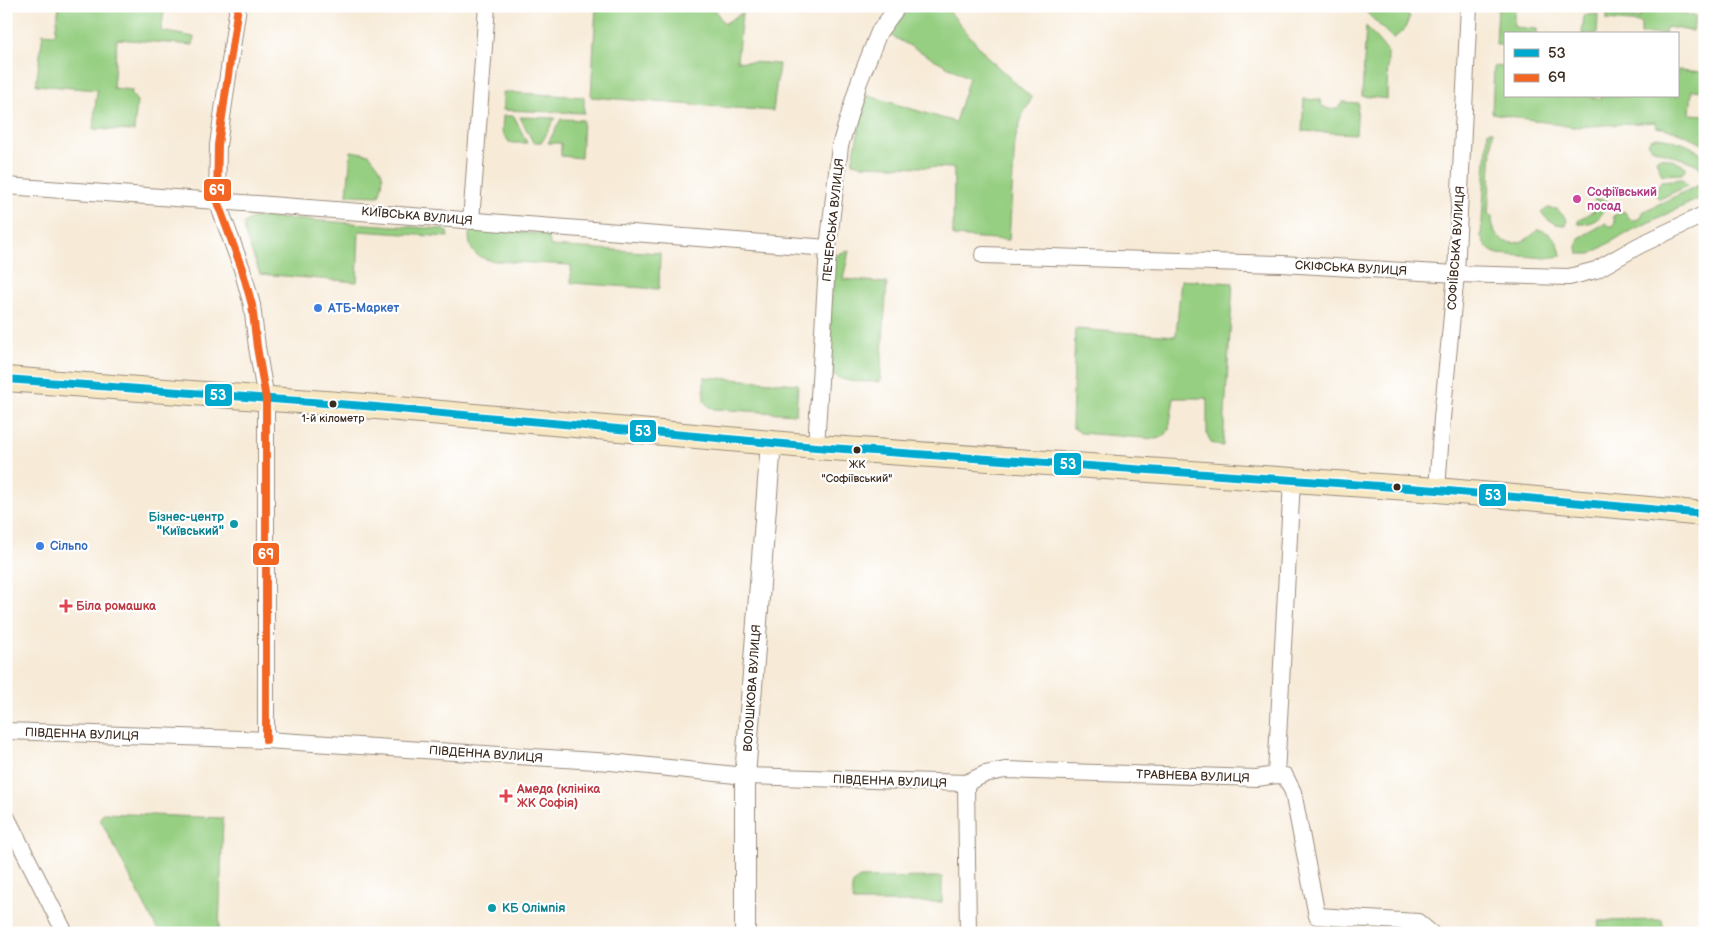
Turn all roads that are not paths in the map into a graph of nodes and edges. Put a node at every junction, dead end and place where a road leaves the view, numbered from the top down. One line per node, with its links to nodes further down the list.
1 (238, 6): 6 (street)
2 (487, 6): 8 (street)
3 (898, 6): 9 (street, ПЕЧЕРСЬКА ВУЛИЦЯ)
4 (1469, 6): 11 (street, СОФІЇВСЬКА ВУЛИЦЯ)
5 (6, 186): 6 (street, КИЇВСЬКА ВУЛИЦЯ)
6 (217, 200): 8 (street, КИЇВСЬКА ВУЛИЦЯ); 13 (street)
7 (1705, 214): 11 (street, СКІФСЬКА ВУЛИЦЯ)
8 (471, 220): 9 (street, КИЇВСЬКА ВУЛИЦЯ)
9 (828, 248): 15 (street, ПЕЧЕРСЬКА ВУЛИЦЯ)
10 (983, 255): 11 (street, СКІФСЬКА ВУЛИЦЯ)
11 (1456, 274): 17 (street, СОФІЇВСЬКА ВУЛИЦЯ)
12 (6, 379): 13 (main road)
13 (266, 399): 14 (main road); 20 (street)
14 (771, 443): 15 (main road); 22 (street, ВОЛОШКОВА ВУЛИЦЯ)
15 (816, 446): 16 (main road)
16 (1292, 481): 17 (main road); 21 (street)
17 (1438, 490): 18 (main road)
18 (1705, 514)
19 (6, 731): 20 (street, ПІВДЕННА ВУЛИЦЯ)
20 (266, 740): 22 (street, ПІВДЕННА ВУЛИЦЯ)
21 (1276, 775): 23 (street, ТРАВНЕВА ВУЛИЦЯ); 28 (street)
22 (745, 776): 23 (street, ПІВДЕННА ВУЛИЦЯ); 26 (street, ВОЛОШКОВА ВУЛИЦЯ)
23 (966, 783): 27 (street)
24 (6, 816): 25 (street)
25 (65, 933)
26 (746, 933)
27 (968, 933)
28 (1431, 933)

